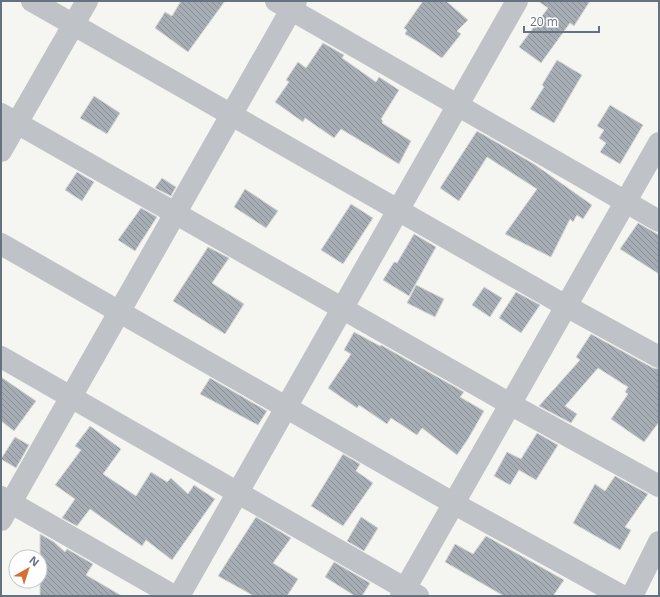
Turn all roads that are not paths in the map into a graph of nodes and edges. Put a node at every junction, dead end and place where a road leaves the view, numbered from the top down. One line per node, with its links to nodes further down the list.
1 (32, 1): 5 (street)
2 (87, 1): 5 (street)
3 (517, 1): 6 (street)
4 (288, 4): 6 (street); 7 (street)
5 (73, 25): 7 (street); 8 (street)
6 (458, 105): 11 (street); 12 (street)
7 (231, 115): 12 (street); 13 (street)
8 (9, 118): 10 (street); 13 (street)
9 (659, 143): 11 (street)
10 (1, 151)
11 (625, 202): 14 (street); 16 (street)
12 (398, 210): 16 (street); 17 (street)
13 (175, 213): 17 (street); 18 (street)
14 (659, 221)
15 (1, 244): 18 (street)
16 (566, 306): 20 (street); 22 (street)
17 (342, 308): 22 (street); 23 (street)
18 (119, 312): 21 (street); 23 (street)
19 (1, 357): 21 (street)
20 (659, 357)
21 (71, 397): 25 (street); 27 (street)
22 (510, 404): 24 (street); 26 (street)
23 (286, 407): 25 (street); 26 (street)
24 (659, 486)
25 (237, 492): 29 (street); 31 (street)
26 (454, 503): 29 (street); 32 (street)
27 (4, 507): 30 (street)
28 (659, 542): 33 (street)
29 (408, 594)
30 (174, 596)
31 (179, 596)
32 (622, 596)
33 (632, 596)

